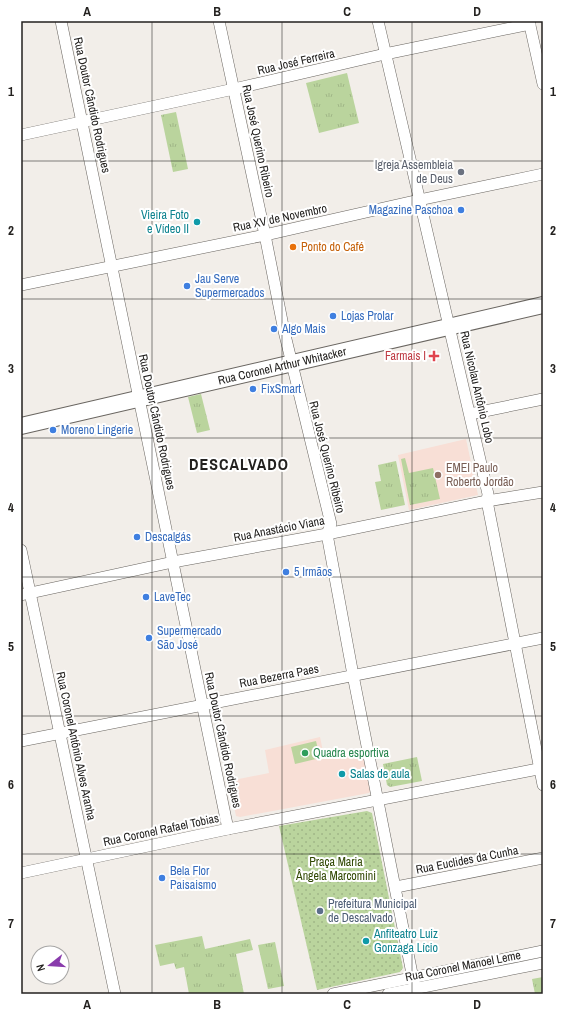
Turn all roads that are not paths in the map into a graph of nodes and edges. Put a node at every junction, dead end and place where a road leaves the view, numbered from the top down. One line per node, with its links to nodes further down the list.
1 (61, 21): 8 (street, Rua Doutor Cândido Rodrigues)
2 (219, 21): 7 (street, Rua José Querino Ribeiro)
3 (378, 21): 5 (street, Rua Nicolau Antônio Lobo)
4 (530, 23): 5 (street, Rua José Ferreira); 6 (street)
5 (385, 54): 7 (street, Rua José Ferreira); 11 (street, Rua Nicolau Antônio Lobo)
6 (543, 84)
7 (234, 89): 8 (street, Rua José Ferreira); 12 (street, Rua José Querino Ribeiro)
8 (82, 122): 9 (street, Rua José Ferreira); 13 (street, Rua Doutor Cândido Rodrigues)
9 (21, 135)
10 (543, 174): 11 (street, Rua XV de Novembro)
11 (419, 200): 12 (street, Rua XV de Novembro); 16 (street, Rua Nicolau Antônio Lobo)
12 (265, 235): 13 (street, Rua XV de Novembro); 17 (street, Rua José Querino Ribeiro)
13 (112, 266): 14 (street, Rua XV de Novembro); 18 (street, Rua Doutor Cândido Rodrigues)
14 (21, 285)
15 (543, 305): 16 (main road, Rua Coronel Arthur Whitacker)
16 (450, 326): 17 (main road, Rua Coronel Arthur Whitacker); 20 (street, Rua Nicolau Antônio Lobo)
17 (291, 364): 18 (main road, Rua Coronel Arthur Whitacker); 24 (street, Rua José Querino Ribeiro)
18 (139, 399): 21 (main road, Rua Coronel Arthur Whitacker); 26 (street, Rua Doutor Cândido Rodrigues)
19 (543, 399): 20 (street)
20 (470, 414): 23 (street, Rua Nicolau Antônio Lobo)
21 (21, 426)
22 (543, 492): 23 (street, Rua Anastácio Viana)
23 (487, 501): 24 (street, Rua Anastácio Viana); 29 (street, Rua Nicolau Antônio Lobo)
24 (327, 534): 26 (street, Rua Anastácio Viana); 30 (street, Rua José Querino Ribeiro)
25 (21, 550): 27 (street, Rua Coronel Antônio Alves Aranha)
26 (173, 562): 27 (street, Rua Anastácio Viana); 31 (street, Rua Doutor Cândido Rodrigues)
27 (26, 594): 32 (street, Rua Coronel Antônio Alves Aranha)
28 (543, 638): 29 (street, Rua Bezerra Paes)
29 (516, 644): 30 (street, Rua Bezerra Paes); 34 (street, Rua Nicolau Antônio Lobo)
30 (353, 675): 31 (street, Rua Bezerra Paes); 36 (street, Rua José Querino Ribeiro)
31 (203, 704): 32 (street, Rua Bezerra Paes); 37 (street, Rua Doutor Cândido Rodrigues)
32 (59, 733): 33 (street, Rua Bezerra Paes); 39 (street, Rua Coronel Antônio Alves Aranha)
33 (21, 741)
34 (541, 768): 35 (street, Rua Nicolau Antônio Lobo); 36 (street, Rua Coronel Rafael Tobias)
35 (543, 785)
36 (379, 801): 37 (street, Rua Coronel Rafael Tobias); 41 (street, Rua José Querino Ribeiro)
37 (228, 829): 39 (street, Rua Coronel Rafael Tobias)
38 (543, 858): 41 (street, Rua Euclides da Cunha)
39 (87, 859): 40 (street, Rua Coronel Rafael Tobias); 47 (street, Rua Coronel Antônio Alves Aranha)
40 (21, 873)
41 (396, 887): 44 (street, Rua José Querino Ribeiro)
42 (543, 951): 44 (street, Rua Coronel Manoel Leme)
43 (543, 964): 45 (street, Rua Coronel Manoel Leme)
44 (412, 977): 45 (street, Rua José Querino Ribeiro); 46 (street, Rua Coronel Manoel Leme)
45 (415, 991): 48 (street, Rua Coronel Manoel Leme)
46 (339, 993)
47 (115, 994)
48 (388, 994)

